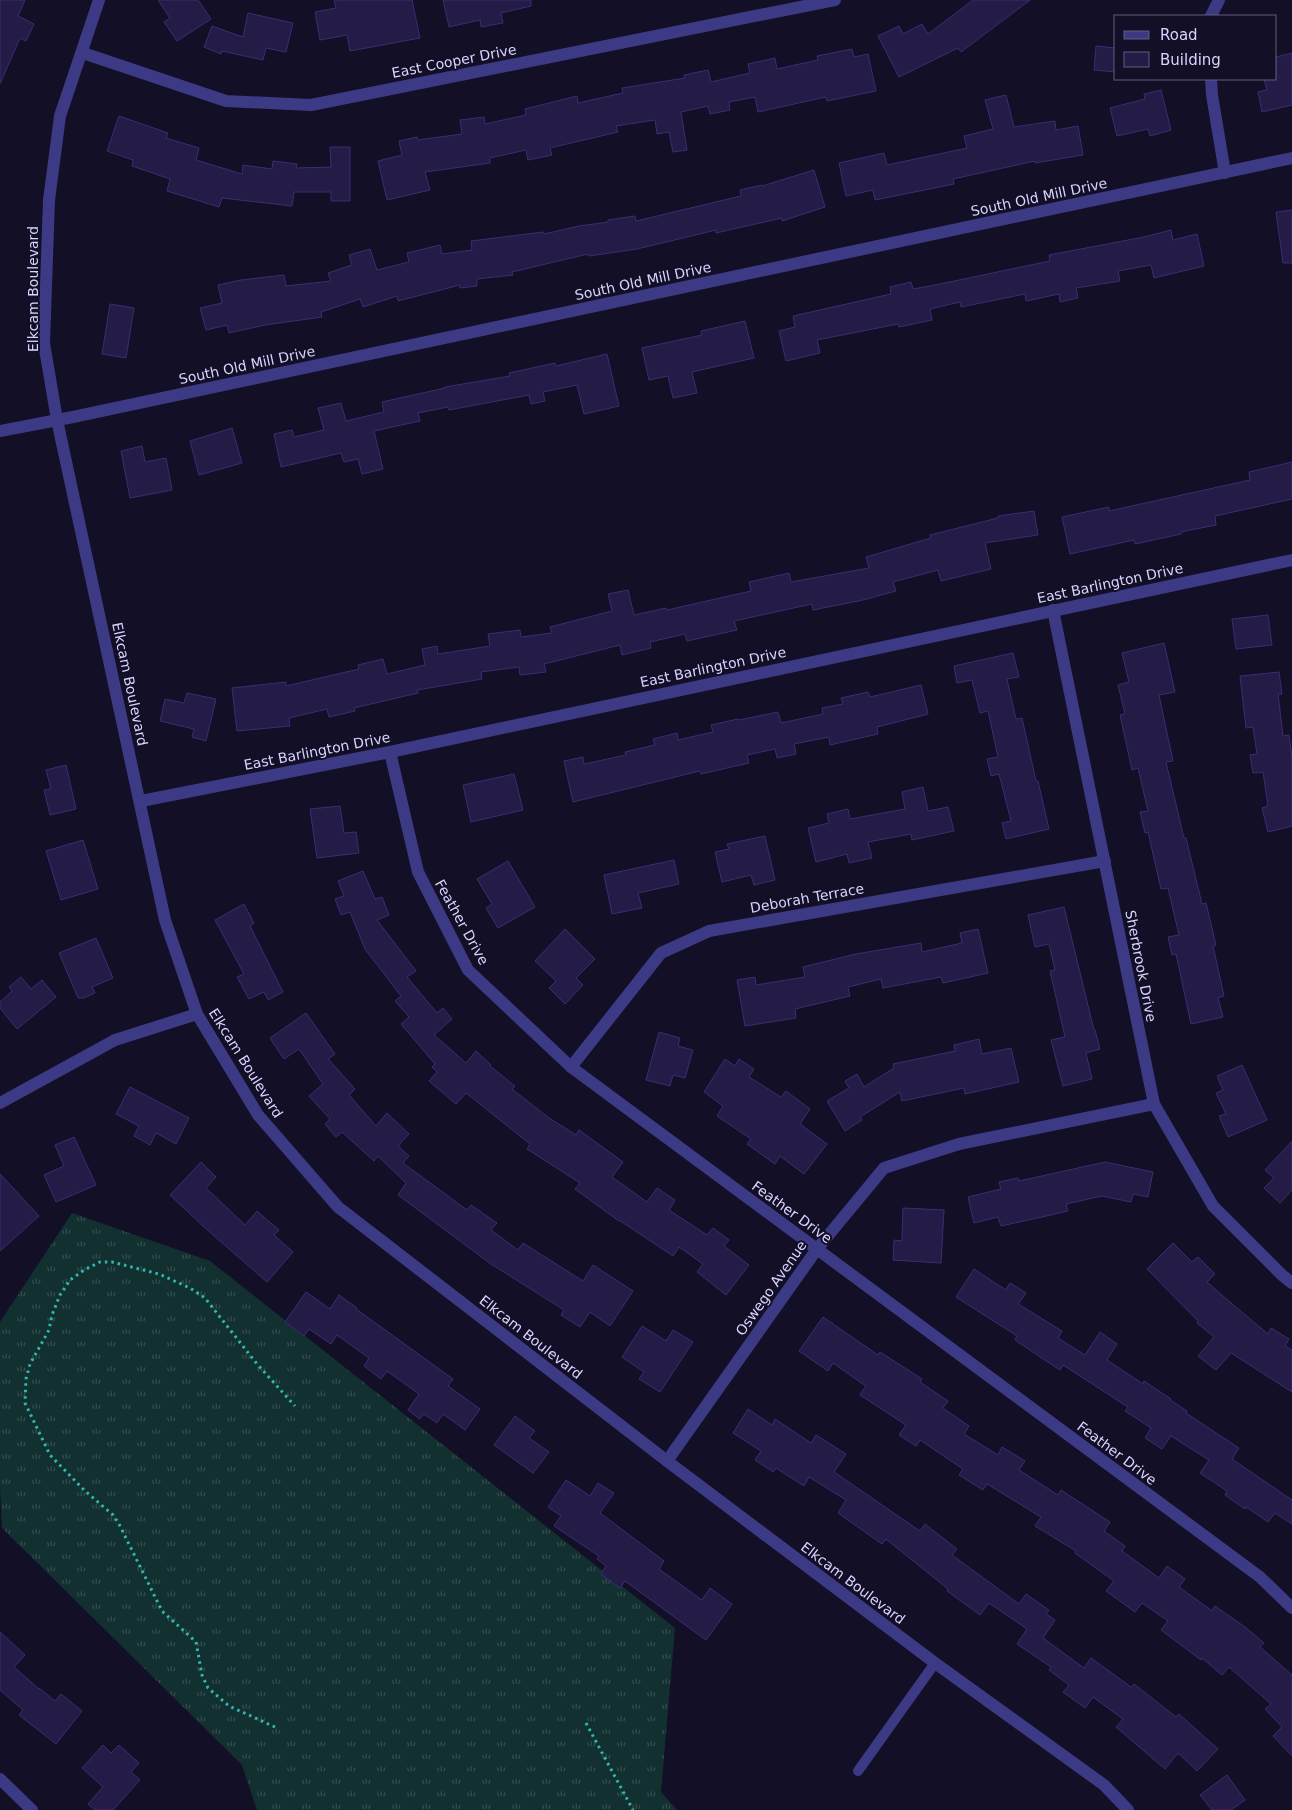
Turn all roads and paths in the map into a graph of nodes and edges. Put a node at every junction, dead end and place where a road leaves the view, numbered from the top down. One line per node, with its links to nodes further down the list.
1 (99, 0): 5 (street, Elkcam Boulevard)
2 (835, 0): 5 (street, East Cooper Drive)
3 (1219, 0): 4 (street)
4 (1212, 15)
5 (83, 52): 9 (street, Elkcam Boulevard)
6 (1211, 80): 8 (street)
7 (1292, 158): 8 (street, South Old Mill Drive)
8 (1225, 173): 9 (street, South Old Mill Drive)
9 (57, 420): 10 (street, South Old Mill Drive); 14 (street, Elkcam Boulevard)
10 (0, 431)
11 (1292, 560): 12 (street, East Barlington Drive)
12 (1053, 610): 13 (street, East Barlington Drive); 15 (street, Sherbrook Drive)
13 (390, 752): 14 (street, East Barlington Drive); 17 (street, Feather Drive)
14 (140, 801): 16 (street, Elkcam Boulevard)
15 (1106, 861): 17 (street, Deborah Terrace); 19 (street, Sherbrook Drive)
16 (197, 1014): 18 (street); 23 (street, Elkcam Boulevard)
17 (571, 1067): 20 (street, Feather Drive)
18 (0, 1103)
19 (1154, 1104): 20 (street, Oswego Avenue); 21 (street, Sherbrook Drive)
20 (817, 1249): 23 (street, Oswego Avenue); 24 (street, Feather Drive)
21 (1292, 1283)
22 (295, 1406): 27 (path)
23 (667, 1461): 25 (street, Elkcam Boulevard)
24 (1292, 1608)
25 (935, 1663): 28 (lane); 32 (street, Elkcam Boulevard)
26 (586, 1724): 31 (path)
27 (275, 1727)
28 (858, 1771)
29 (0, 1779): 30 (street)
30 (32, 1810)
31 (634, 1810)
32 (1128, 1810)

